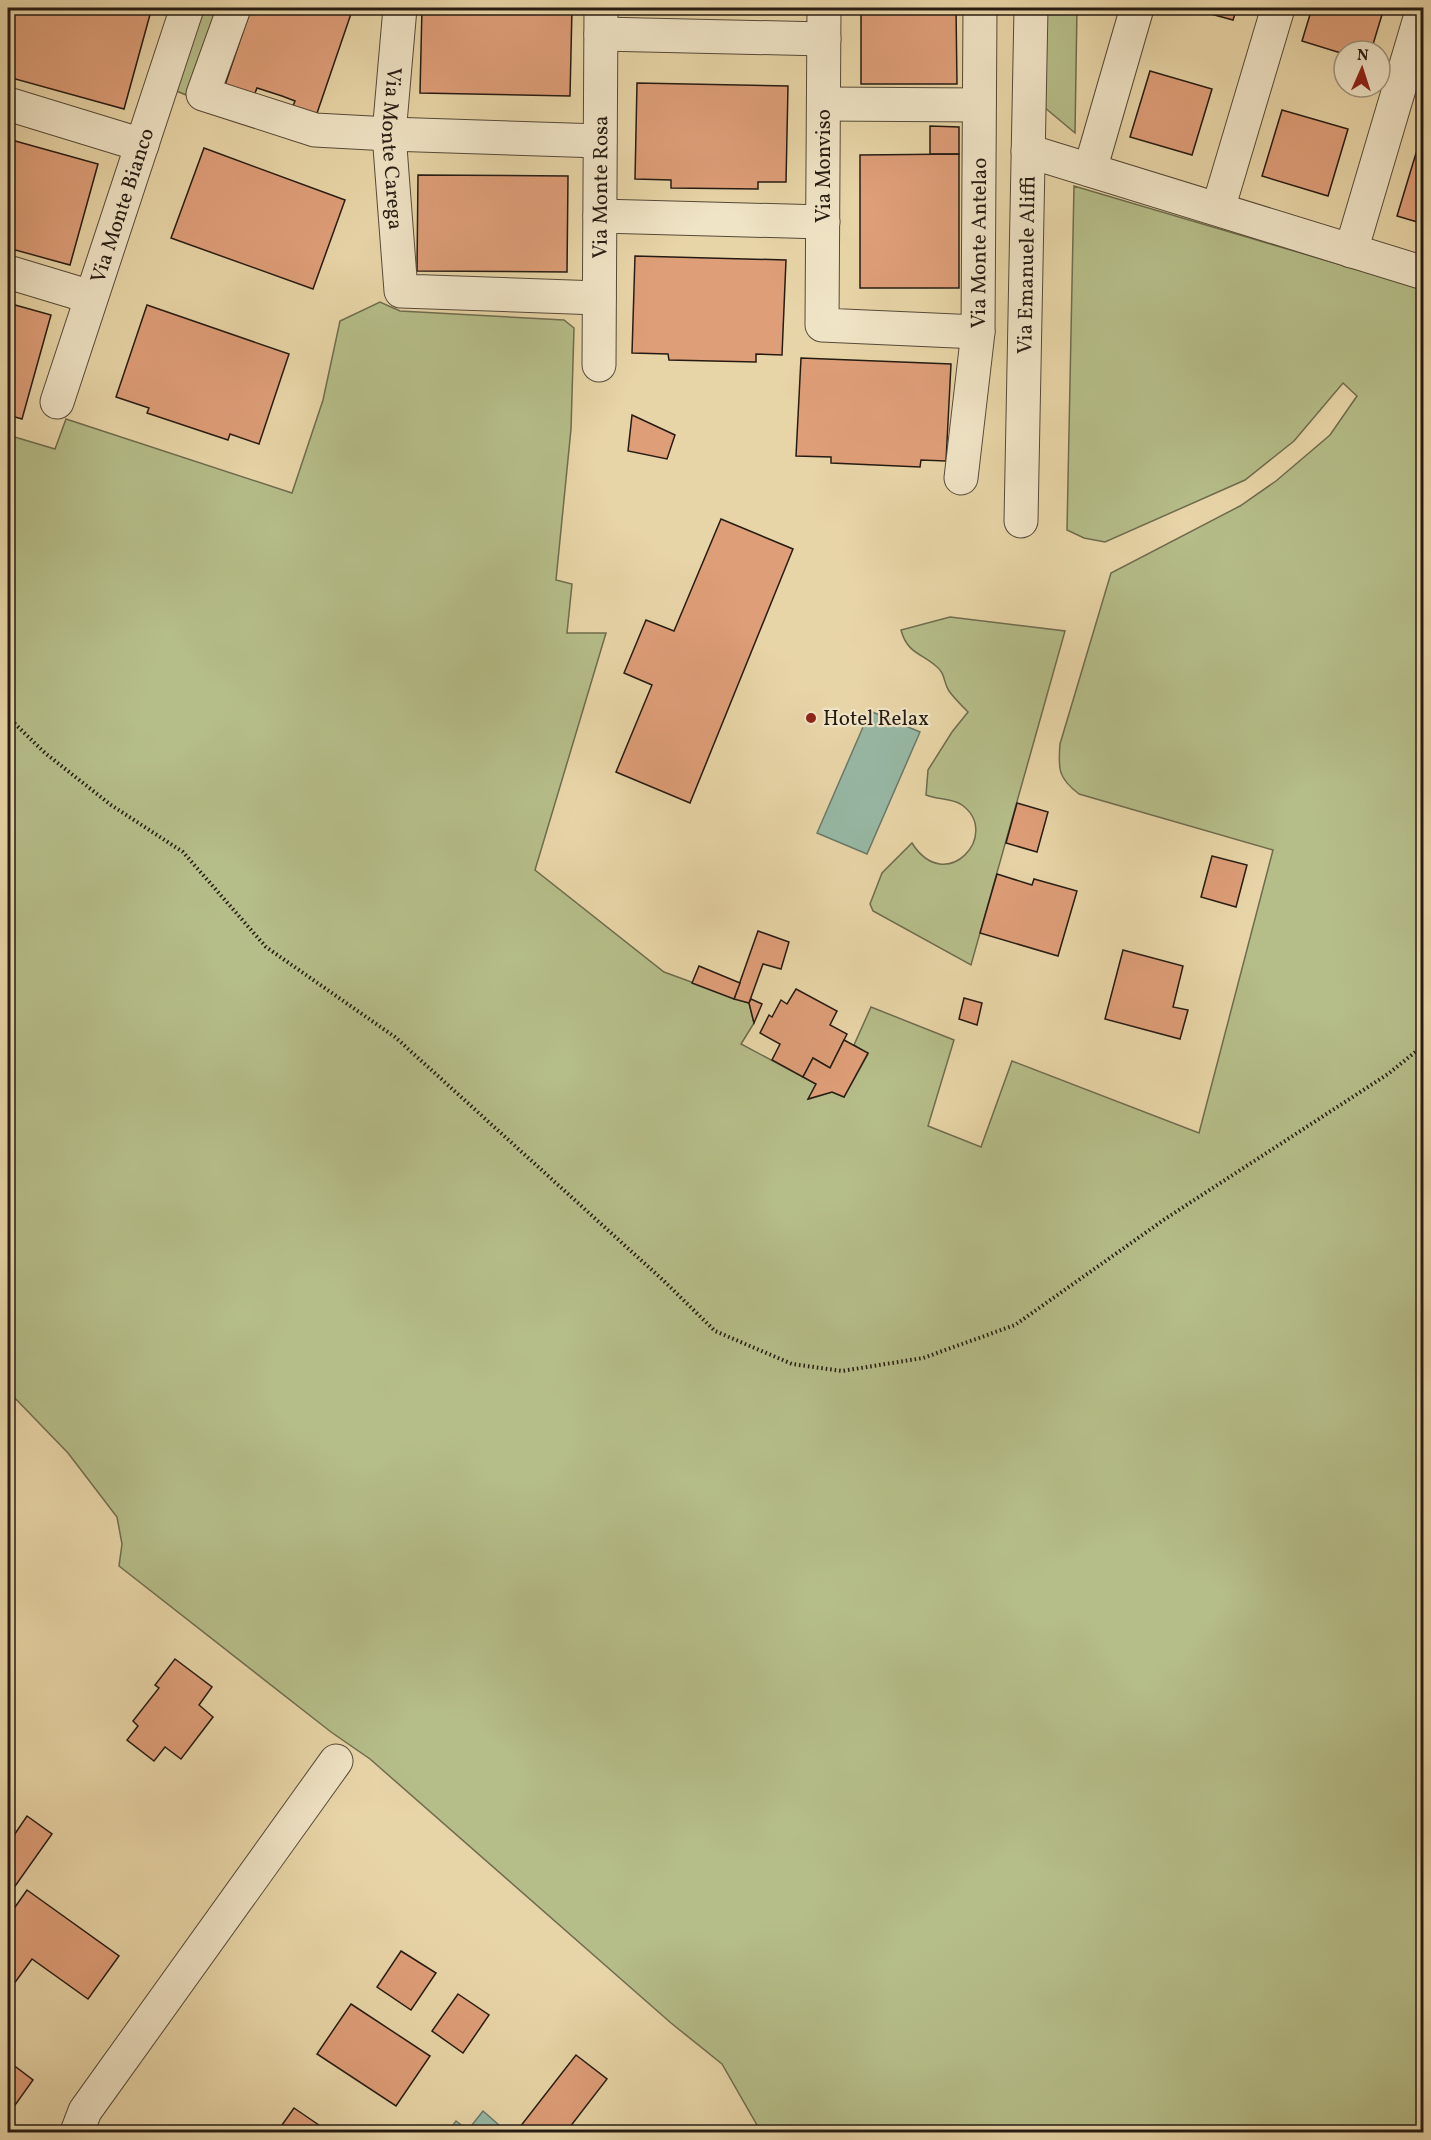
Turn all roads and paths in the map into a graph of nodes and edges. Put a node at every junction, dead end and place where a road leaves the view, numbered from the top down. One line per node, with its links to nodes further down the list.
1 (187, 8): 16 (street, Via Monte Bianco)
2 (234, 8): 14 (street)
3 (400, 8): 14 (street, Via Monte Carega)
4 (980, 8): 13 (street, Via Monte Antelao)
5 (1031, 8): 17 (street, Via Emanuele Aliffi)
6 (1137, 8): 18 (street)
7 (1278, 8): 19 (street)
8 (1424, 8): 22 (street)
9 (601, 21): 10 (street); 15 (street, Via Monte Rosa)
10 (824, 23): 12 (street, Via Monviso)
11 (8, 104): 16 (street)
12 (824, 104): 13 (street); 21 (street, Via Monviso)
13 (980, 105): 27 (street, Via Monte Antelao)
14 (389, 134): 15 (street); 26 (street, Via Monte Carega)
15 (600, 141): 20 (street, Via Monte Rosa)
16 (142, 145): 25 (street, Via Monte Bianco)
17 (1028, 151): 18 (street); 31 (street, Via Emanuele Aliffi)
18 (1090, 170): 19 (street)
19 (1218, 209): 22 (street)
20 (600, 216): 21 (street); 26 (street, Via Monte Rosa)
21 (823, 222): 27 (street, Via Monviso)
22 (1351, 250): 24 (street)
23 (8, 272): 25 (street)
24 (1424, 273)
25 (91, 297): 29 (street, Via Monte Bianco)
26 (599, 298): 28 (street, Via Monte Rosa)
27 (978, 332): 30 (street, Via Monte Antelao)
28 (598, 365)
29 (57, 402)
30 (961, 478)
31 (1021, 521)
32 (8, 717): 33 (path)
33 (1424, 1045)
34 (336, 1761): 35 (street)
35 (77, 2133)

